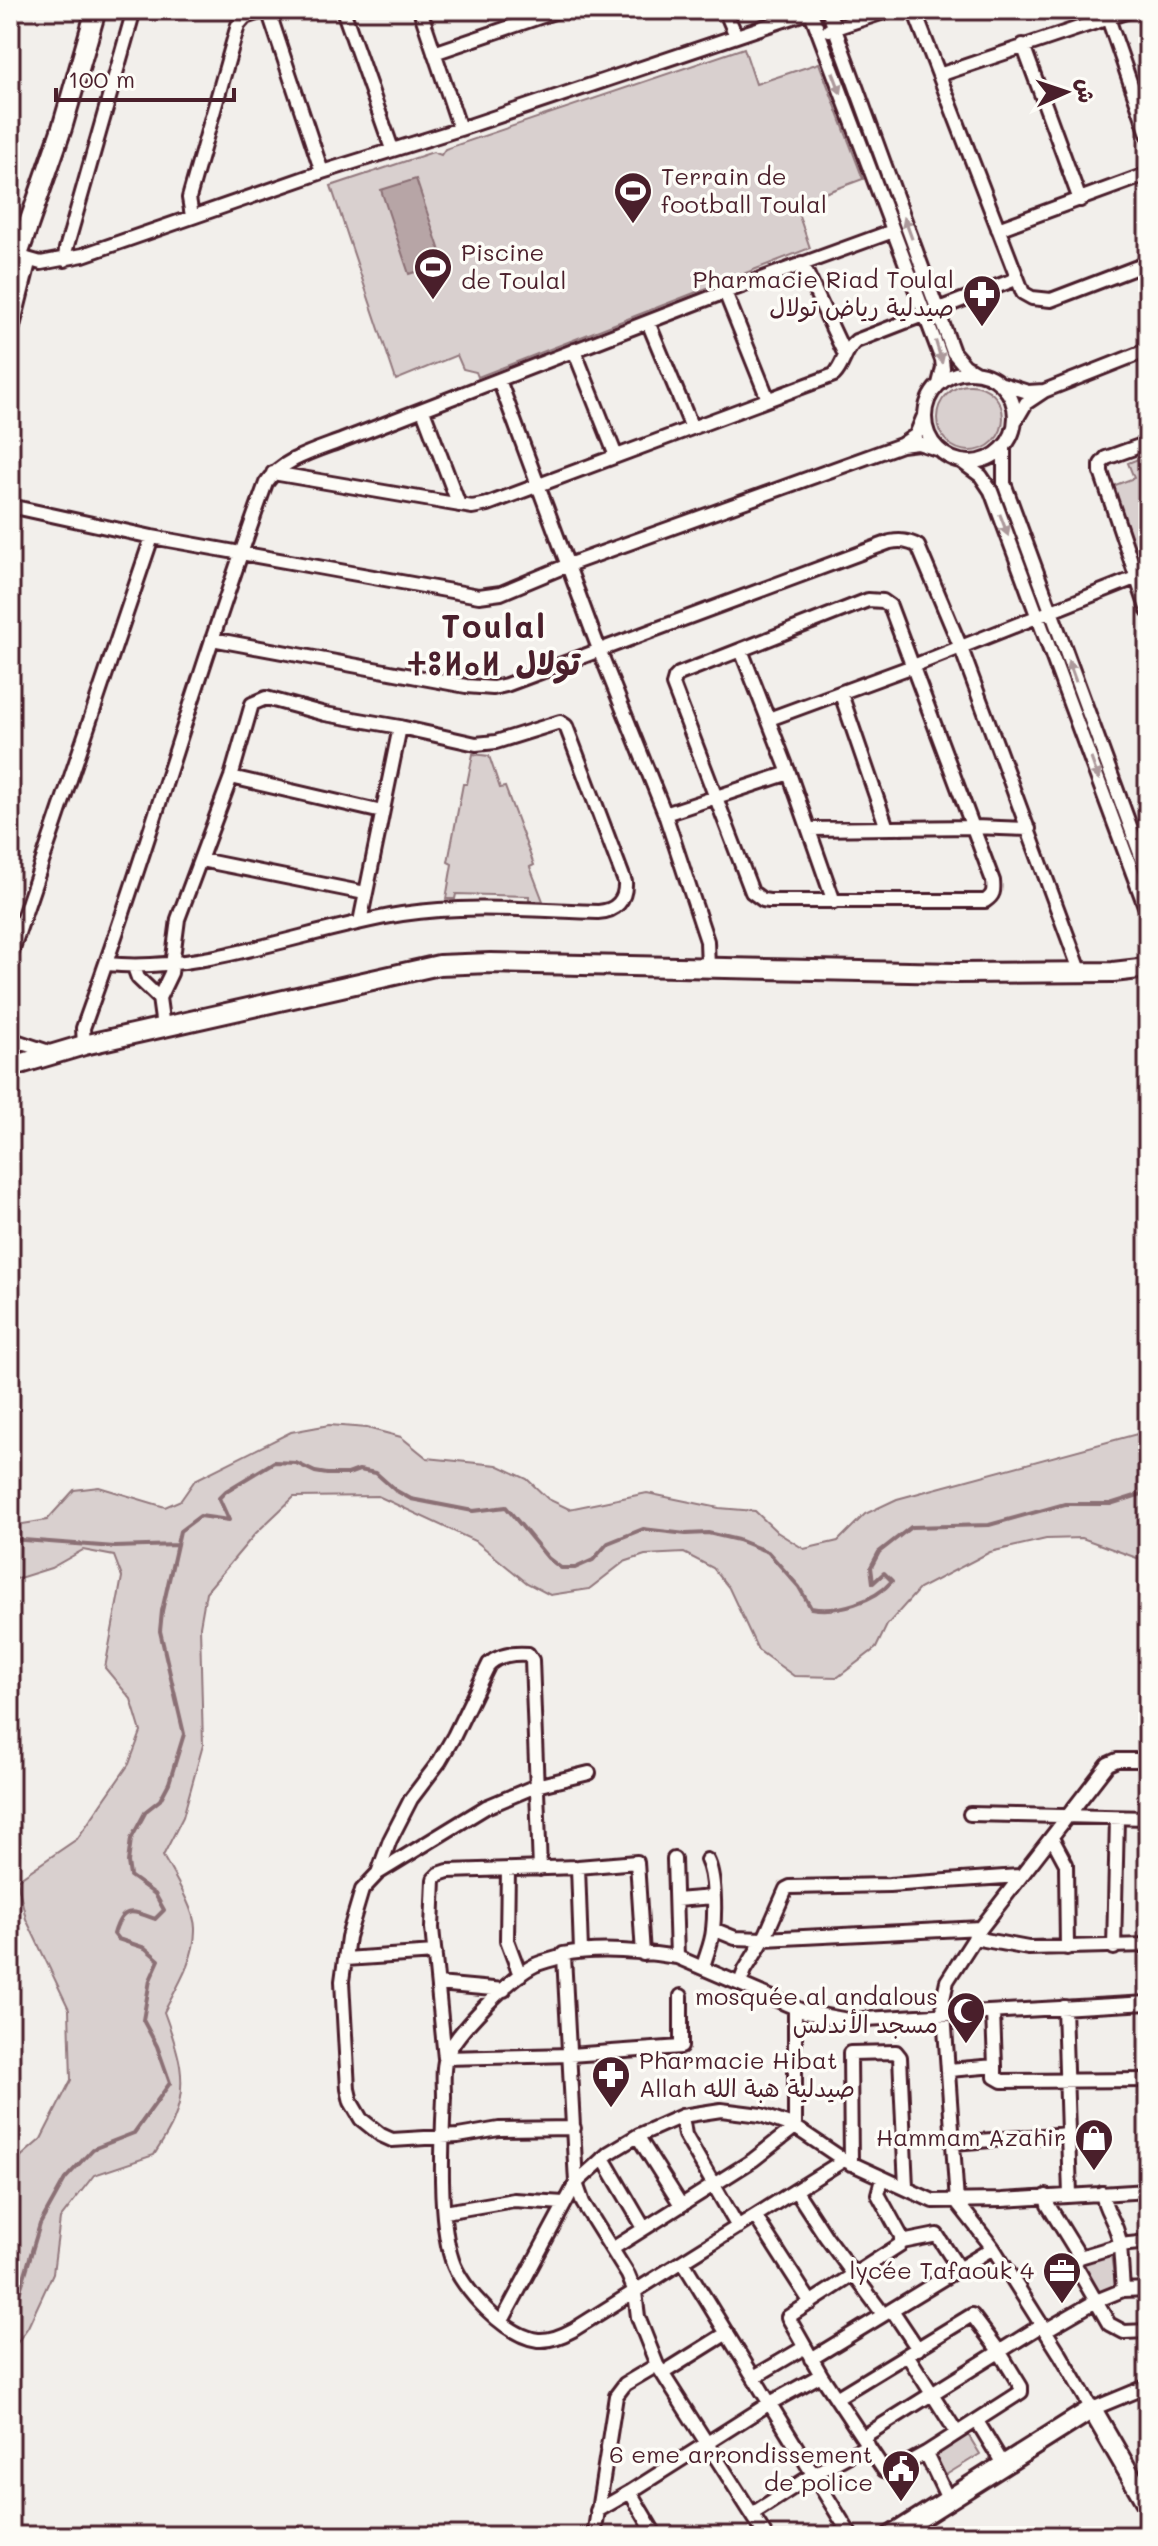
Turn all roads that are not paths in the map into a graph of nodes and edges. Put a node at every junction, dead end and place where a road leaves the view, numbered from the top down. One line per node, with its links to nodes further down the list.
1 (96, 10): 29 (street)
2 (134, 10): 30 (street)
3 (267, 10): 23 (street); 26 (street)
4 (343, 10): 22 (street)
5 (420, 10): 18 (street)
6 (560, 10): 18 (street)
7 (725, 10): 16 (street)
8 (811, 10): 15 (street); 16 (street)
9 (828, 10): 14 (street)
10 (890, 10): 14 (street)
11 (914, 10): 19 (street)
12 (1132, 10): 13 (street)
13 (1108, 18): 17 (street); 21 (street)
14 (835, 28): 15 (street); 36 (street, one-way to 14)
15 (818, 33): 28 (street, one-way to 28)
16 (736, 36): 20 (street)
17 (1023, 45): 19 (street); 25 (street)
18 (434, 53): 20 (street)
19 (939, 75): 27 (street)
20 (460, 129): 22 (street)
21 (1148, 134)
22 (392, 149): 23 (street)
23 (322, 172): 26 (street)
24 (1148, 174): 25 (street)
25 (1080, 200): 27 (street)
26 (192, 216): 30 (street)
27 (998, 229): 34 (street)
28 (893, 231): 31 (street); 36 (street)
29 (18, 257): 30 (street); 33 (street); 38 (street)
30 (65, 260)
31 (802, 263): 35 (street); 41 (street)
32 (1148, 263): 34 (street)
33 (10, 278)
34 (1016, 279): 36 (street)
35 (725, 292): 37 (street); 47 (street)
36 (932, 313): 41 (street); 42 (street); 44 (street, one-way to 44)
37 (648, 322): 39 (street); 51 (street)
38 (10, 326)
39 (574, 350): 43 (street); 56 (street)
40 (1148, 350): 46 (street)
41 (845, 355): 47 (street)
42 (975, 372): 44 (street); 45 (street)
43 (499, 380): 48 (street); 59 (street)
44 (939, 384): 49 (street)
45 (1002, 384): 46 (street); 50 (street)
46 (1044, 391): 50 (street)
47 (768, 399): 51 (street)
48 (423, 410): 58 (street); 60 (street)
49 (925, 411): 53 (street); 55 (street)
50 (1016, 420): 54 (street)
51 (692, 428): 56 (street)
52 (1148, 443): 65 (street)
53 (901, 445): 55 (street); 64 (street)
54 (1004, 448): 57 (street); 67 (street)
55 (941, 452): 57 (street)
56 (616, 456): 59 (street)
57 (962, 462): 67 (street, one-way to 67)
58 (273, 473): 60 (street); 63 (street)
59 (540, 486): 60 (street); 64 (street)
60 (459, 505)
61 (10, 506): 62 (street)
62 (152, 537): 63 (street); 91 (street)
63 (240, 554): 64 (street); 68 (street)
64 (568, 565): 71 (street)
65 (1135, 578): 66 (street); 67 (street)
66 (1148, 611)
67 (1044, 613): 69 (street); 86 (street, one-way to 67); 89 (street, one-way to 89)
68 (212, 639): 71 (street); 93 (street)
69 (961, 648): 71 (street); 72 (street); 84 (street)
70 (741, 650): 72 (street); 74 (street); 78 (street)
71 (600, 652): 80 (street)
72 (913, 666): 73 (street); 81 (street)
73 (841, 694): 74 (street); 82 (street)
74 (769, 719): 76 (street)
75 (400, 727): 77 (street); 79 (street); 90 (street)
76 (789, 773): 78 (street); 83 (street)
77 (231, 777): 79 (street); 85 (street)
78 (716, 796): 80 (street); 88 (street)
79 (382, 812): 87 (street)
80 (665, 814): 95 (street)
81 (974, 827): 82 (street); 84 (street); 88 (street)
82 (887, 828): 83 (street)
83 (809, 829): 88 (street)
84 (1029, 829): 97 (street)
85 (201, 860): 87 (street); 92 (street)
86 (1148, 875)
87 (365, 893): 90 (street)
88 (834, 902)
89 (1148, 914)
90 (360, 922): 92 (street)
91 (10, 957)
92 (173, 962): 94 (street); 98 (street)
93 (107, 964): 94 (street); 101 (street)
94 (134, 967): 98 (street)
95 (708, 968): 97 (street); 99 (street)
96 (1148, 968): 97 (street)
97 (1081, 973)
98 (159, 998): 99 (street)
99 (163, 1027): 101 (street)
100 (10, 1039): 102 (street)
101 (84, 1045): 102 (street)
102 (52, 1053): 103 (street)
103 (10, 1067)
104 (1148, 1760): 108 (street)
105 (589, 1773): 106 (street)
106 (536, 1786): 116 (street); 117 (street); 117 (street)
107 (970, 1814): 108 (street)
108 (1066, 1817): 109 (street); 111 (street)
109 (1117, 1818): 110 (street); 126 (street)
110 (1148, 1818)
111 (1052, 1838): 118 (street); 125 (street)
112 (674, 1859): 120 (street)
113 (707, 1860): 119 (street)
114 (578, 1867): 116 (street); 127 (street); 129 (street)
115 (508, 1869): 116 (street); 128 (street); 134 (street)
116 (540, 1869)
117 (378, 1873): 132 (street)
118 (1019, 1876): 122 (street); 123 (street)
119 (713, 1897): 120 (street); 121 (street)
120 (676, 1900): 131 (street)
121 (713, 1929): 123 (street); 133 (street)
122 (978, 1933): 123 (street); 125 (street); 143 (street)
123 (764, 1939): 135 (street)
124 (1148, 1945): 126 (street)
125 (1067, 1948): 126 (street)
126 (1114, 1948)
127 (581, 1951): 129 (street); 130 (street)
128 (435, 1953): 132 (street); 136 (street)
129 (643, 1954): 131 (street)
130 (564, 1956): 134 (street); 144 (street)
131 (677, 1957): 133 (street)
132 (345, 1959): 154 (street)
133 (703, 1967): 135 (street)
134 (520, 1975): 137 (street)
135 (740, 1983): 140 (street)
136 (438, 1984): 137 (street); 145 (street)
137 (504, 1990): 145 (street)
138 (681, 1996): 144 (street)
139 (1148, 2003): 141 (street)
140 (795, 2007): 143 (street); 151 (street)
141 (1064, 2007): 142 (street); 148 (street)
142 (993, 2012): 143 (street); 146 (street)
143 (944, 2015): 147 (street)
144 (570, 2055): 145 (street); 152 (street)
145 (445, 2058): 154 (street)
146 (995, 2066): 147 (street); 148 (street)
147 (949, 2070): 156 (street)
148 (1067, 2080): 149 (street); 153 (street)
149 (1148, 2080)
150 (682, 2116): 151 (street); 155 (street); 161 (street)
151 (795, 2127): 158 (street); 161 (street)
152 (574, 2128): 154 (street); 160 (street)
153 (1068, 2134): 156 (street); 166 (street)
154 (442, 2137): 171 (street)
155 (638, 2137): 157 (street); 170 (street)
156 (953, 2143): 168 (street)
157 (603, 2158): 160 (street); 174 (street)
158 (848, 2162): 159 (street); 162 (street); 163 (street)
159 (882, 2179): 162 (street); 175 (street)
160 (576, 2183): 169 (street); 179 (street)
161 (713, 2186): 170 (street); 173 (street)
162 (906, 2187): 168 (street)
163 (796, 2191): 172 (street); 183 (street)
164 (1148, 2191): 165 (street)
165 (1102, 2193): 166 (street); 177 (street)
166 (1070, 2195): 167 (street)
167 (1046, 2196): 168 (street); 180 (street)
168 (957, 2202): 178 (street)
169 (564, 2203): 171 (street); 190 (street)
170 (681, 2205): 174 (street)
171 (445, 2212): 190 (street)
172 (755, 2216): 173 (street); 188 (street)
173 (738, 2227): 181 (street)
174 (644, 2228): 179 (street)
175 (902, 2242): 182 (street); 183 (street)
176 (1148, 2242): 177 (street)
177 (1120, 2245): 180 (street); 185 (street)
178 (993, 2248): 182 (street); 191 (street)
179 (612, 2249): 186 (street)
180 (1080, 2257): 187 (street)
181 (683, 2262): 186 (street); 193 (street)
182 (959, 2269): 189 (street)
183 (854, 2275): 188 (street); 189 (street)
184 (1148, 2289): 185 (street)
185 (1123, 2290): 187 (street)
186 (635, 2292): 190 (street); 197 (street)
187 (1096, 2301): 191 (street); 192 (street)
188 (811, 2303): 195 (street)
189 (887, 2312): 195 (street); 196 (street)
190 (502, 2321)
191 (1044, 2328): 194 (street); 204 (street)
192 (1148, 2331)
193 (727, 2333): 197 (street); 199 (street)
194 (999, 2351): 196 (street); 201 (street); 205 (street)
195 (808, 2353): 198 (street); 199 (street)
196 (913, 2353): 201 (street); 202 (street)
197 (660, 2369): 208 (street); 215 (street)
198 (821, 2375): 202 (street); 203 (street)
199 (754, 2377): 203 (street)
200 (1148, 2386): 204 (street)
201 (933, 2395): 206 (street); 207 (street)
202 (836, 2398): 207 (street)
203 (770, 2403): 208 (street); 211 (street)
204 (1092, 2409): 210 (street); 214 (street)
205 (977, 2421): 206 (street); 210 (street)
206 (957, 2433): 209 (street)
207 (865, 2441): 209 (street); 211 (street)
208 (708, 2444): 212 (street); 216 (street)
209 (926, 2453): 213 (street)
210 (1003, 2464): 213 (street)
211 (814, 2474): 216 (street); 220 (street)
212 (630, 2492): 215 (street); 217 (street)
213 (948, 2499): 221 (street)
214 (1148, 2506)
215 (597, 2511): 218 (street)
216 (752, 2514): 219 (street)
217 (653, 2535)
218 (594, 2536)
219 (766, 2536)
220 (851, 2536)
221 (891, 2536)

